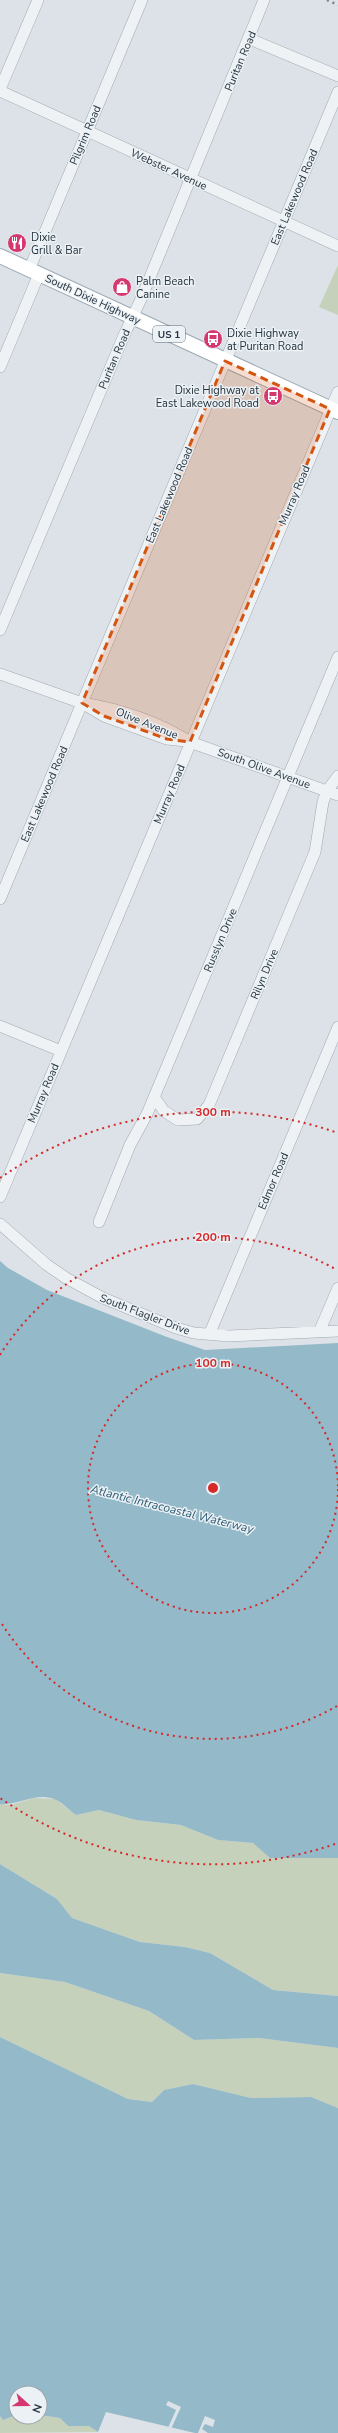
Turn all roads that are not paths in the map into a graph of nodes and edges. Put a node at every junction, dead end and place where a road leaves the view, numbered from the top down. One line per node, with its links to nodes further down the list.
1 (38, 0): 6 (street)
2 (142, 0): 8 (street, Pilgrim Road)
3 (265, 0): 4 (street, Puritan Road)
4 (250, 39): 5 (street); 9 (street, Puritan Road)
5 (338, 76)
6 (0, 90): 8 (street, Webster Avenue)
7 (338, 92): 10 (street, East Lakewood Road)
8 (87, 132): 9 (street, Webster Avenue); 13 (street, Pilgrim Road)
9 (190, 180): 10 (street, Webster Avenue); 14 (street, Puritan Road)
10 (284, 222): 11 (street, Webster Avenue); 15 (street, East Lakewood Road)
11 (338, 246)
12 (0, 256): 13 (main road, South Dixie Highway / US 1)
13 (34, 272): 14 (main road, South Dixie Highway / US 1); 16 (street, Pilgrim Road)
14 (132, 317): 15 (main road, South Dixie Highway / US 1); 19 (street, Puritan Road)
15 (225, 361): 18 (main road, South Dixie Highway / US 1); 22 (street, East Lakewood Road)
16 (0, 367)
17 (338, 392): 18 (street, Murray Road)
18 (334, 411): 23 (street, Murray Road)
19 (0, 630)
20 (338, 658): 25 (street, Russlyn Drive)
21 (0, 674): 22 (street, Olive Avenue)
22 (82, 703): 23 (street, Olive Avenue); 28 (street, East Lakewood Road)
23 (190, 742): 25 (street, South Olive Avenue); 31 (street, Murray Road)
24 (338, 776): 26 (street, Rilyn Drive)
25 (288, 777): 26 (street, South Olive Avenue); 32 (street, Russlyn Drive)
26 (327, 791): 27 (street, South Olive Avenue); 32 (street, Rilyn Drive)
27 (338, 795)
28 (0, 899)
29 (0, 1026): 31 (street)
30 (338, 1027): 39 (street, Edmor Road)
31 (61, 1051): 33 (street, Murray Road)
32 (154, 1097): 34 (street, Russlyn Drive)
33 (0, 1197)
34 (99, 1222)
35 (0, 1224): 39 (street, South Flagler Drive)
36 (338, 1288): 37 (street)
37 (320, 1330): 38 (street, South Flagler Drive); 39 (street, South Flagler Drive)
38 (338, 1331)
39 (209, 1335)

